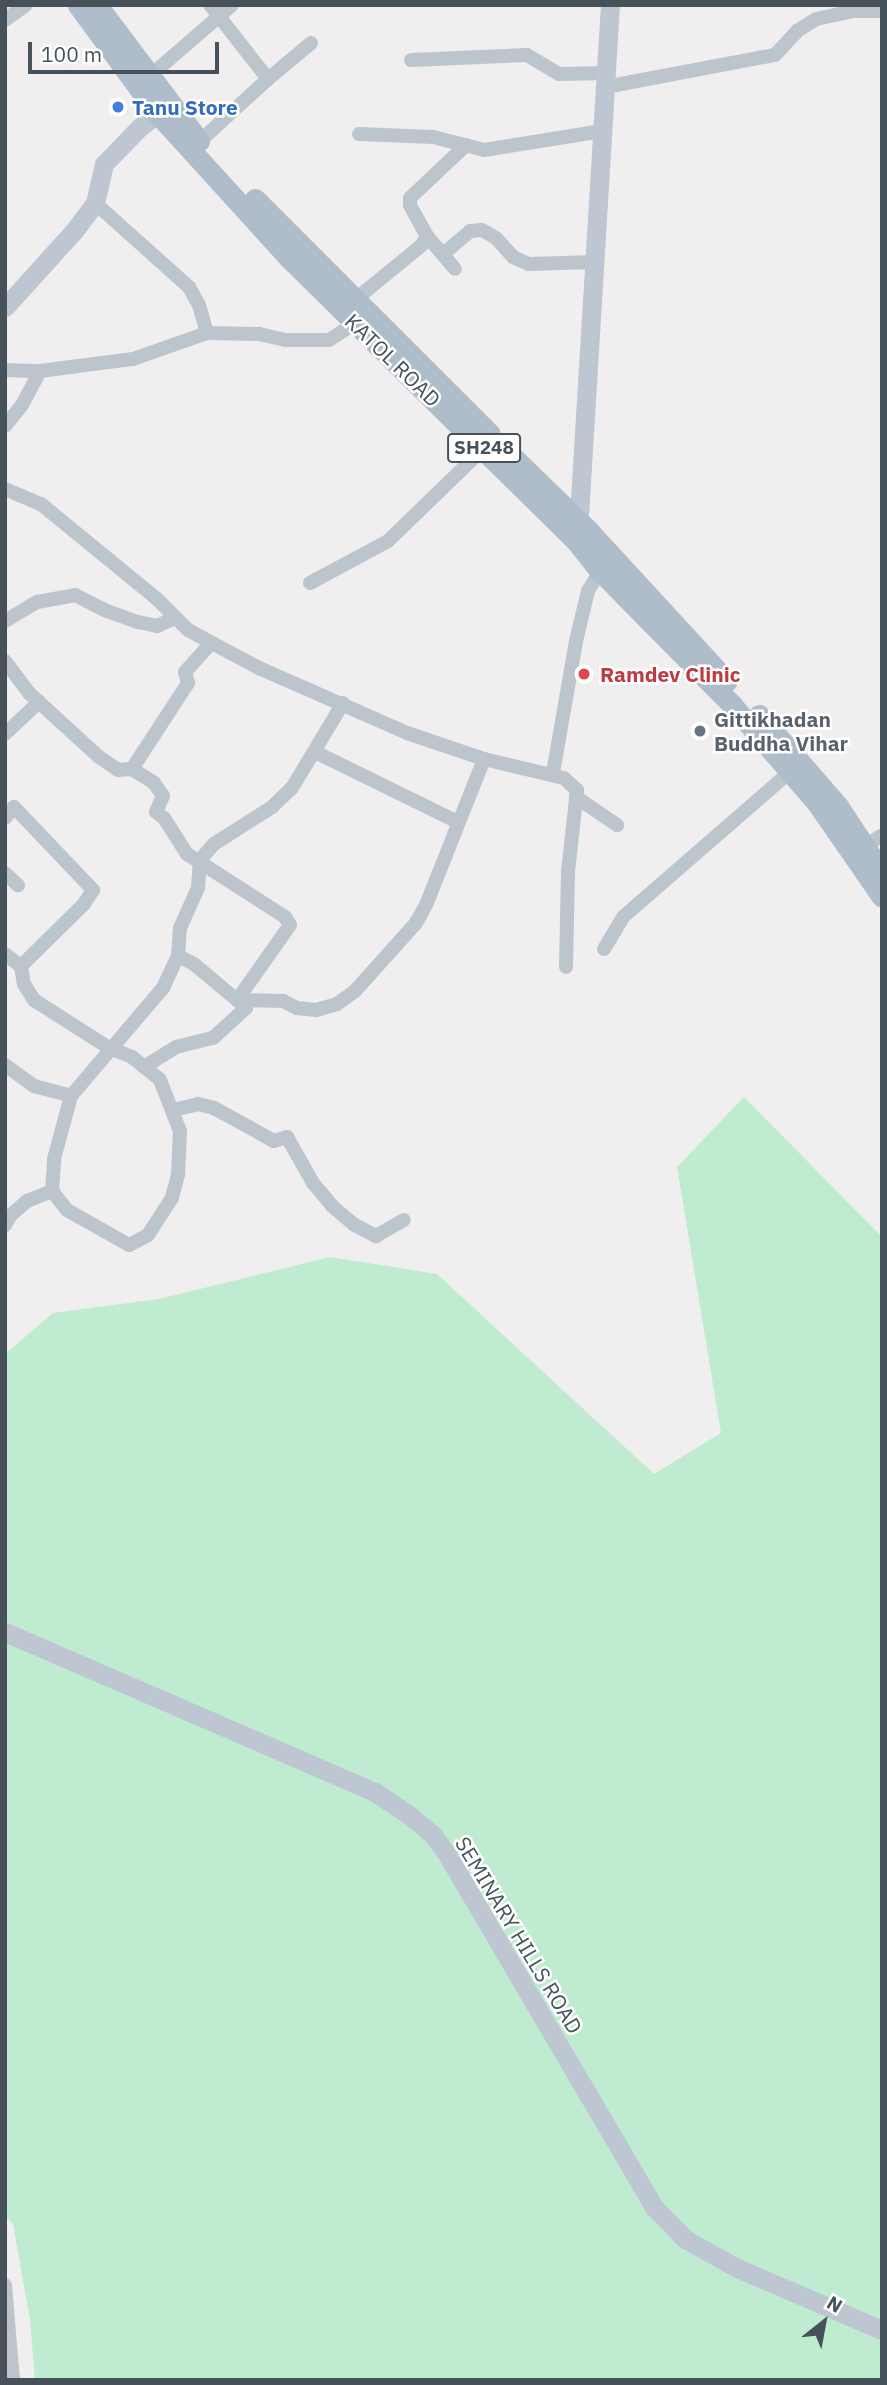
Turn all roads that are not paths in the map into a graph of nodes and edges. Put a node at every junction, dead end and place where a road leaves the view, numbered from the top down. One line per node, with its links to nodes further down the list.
1 (26, 5): 9 (street)
2 (78, 5): 15 (main road, KATOL ROAD / SH248)
3 (232, 5): 8 (street)
4 (610, 5): 14 (street)
5 (105, 8): 12 (main road, KATOL ROAD / SH248)
6 (854, 8): 7 (street); 14 (street)
7 (882, 10)
8 (215, 11): 12 (street); 13 (street)
9 (5, 20)
10 (311, 43): 13 (street)
11 (411, 60): 14 (street)
12 (150, 76): 15 (main road, KATOL ROAD / SH248)
13 (268, 79): 18 (street)
14 (605, 80): 16 (street)
15 (164, 108): 18 (main road, KATOL ROAD / SH248); 20 (street); 26 (main road, KATOL ROAD / SH248)
16 (602, 131): 19 (street); 23 (street)
17 (359, 134): 19 (street)
18 (200, 141): 26 (main road, KATOL ROAD / SH248)
19 (467, 145): 21 (street)
20 (95, 203): 25 (street); 27 (street)
21 (428, 236): 22 (street); 26 (street)
22 (443, 254): 23 (street); 24 (street)
23 (594, 262): 33 (street)
24 (455, 269)
25 (5, 306)
26 (360, 310): 27 (street); 31 (main road, KATOL ROAD / SH248); 33 (main road, KATOL ROAD / SH248)
27 (207, 333): 29 (street)
28 (5, 370): 29 (street)
29 (40, 371): 30 (street)
30 (5, 426)
31 (484, 448): 33 (main road, KATOL ROAD / SH248); 35 (street)
32 (5, 489): 36 (street)
33 (578, 531): 34 (main road, KATOL ROAD / SH248)
34 (605, 563): 46 (main road, KATOL ROAD / SH248); 47 (street); 52 (main road, KATOL ROAD / SH248)
35 (310, 583)
36 (175, 618): 37 (street); 38 (street)
37 (5, 621)
38 (211, 643): 41 (street); 45 (street)
39 (5, 661): 40 (street)
40 (39, 702): 42 (street); 45 (street)
41 (342, 704): 43 (street); 44 (street)
42 (5, 734)
43 (315, 752): 50 (street); 53 (street)
44 (484, 759): 47 (street); 50 (street)
45 (132, 769): 53 (street)
46 (790, 772): 52 (main road, KATOL ROAD / SH248); 58 (street)
47 (553, 773): 48 (street)
48 (576, 797): 51 (street); 62 (street)
49 (5, 818): 61 (street)
50 (458, 822): 63 (street)
51 (617, 825)
52 (866, 845): 55 (main road, KATOL ROAD / SH248); 57 (main road, KATOL ROAD / SH248)
53 (200, 860): 60 (street); 63 (street)
54 (5, 873): 56 (street)
55 (882, 873)
56 (18, 885)
57 (882, 897)
58 (604, 949)
59 (5, 954): 61 (street)
60 (178, 956): 63 (street); 64 (street)
61 (21, 966): 64 (street)
62 (566, 967)
63 (237, 1000): 66 (street)
64 (109, 1048): 66 (street); 67 (street)
65 (5, 1065): 67 (street)
66 (144, 1067): 68 (street)
67 (71, 1096): 69 (street)
68 (173, 1110): 69 (street); 70 (street)
69 (52, 1191): 71 (street)
70 (404, 1220)
71 (5, 1225)
72 (5, 1632): 74 (street, SEMINARY HILLS ROAD)
73 (5, 2285): 75 (street)
74 (882, 2330)
75 (13, 2380)

